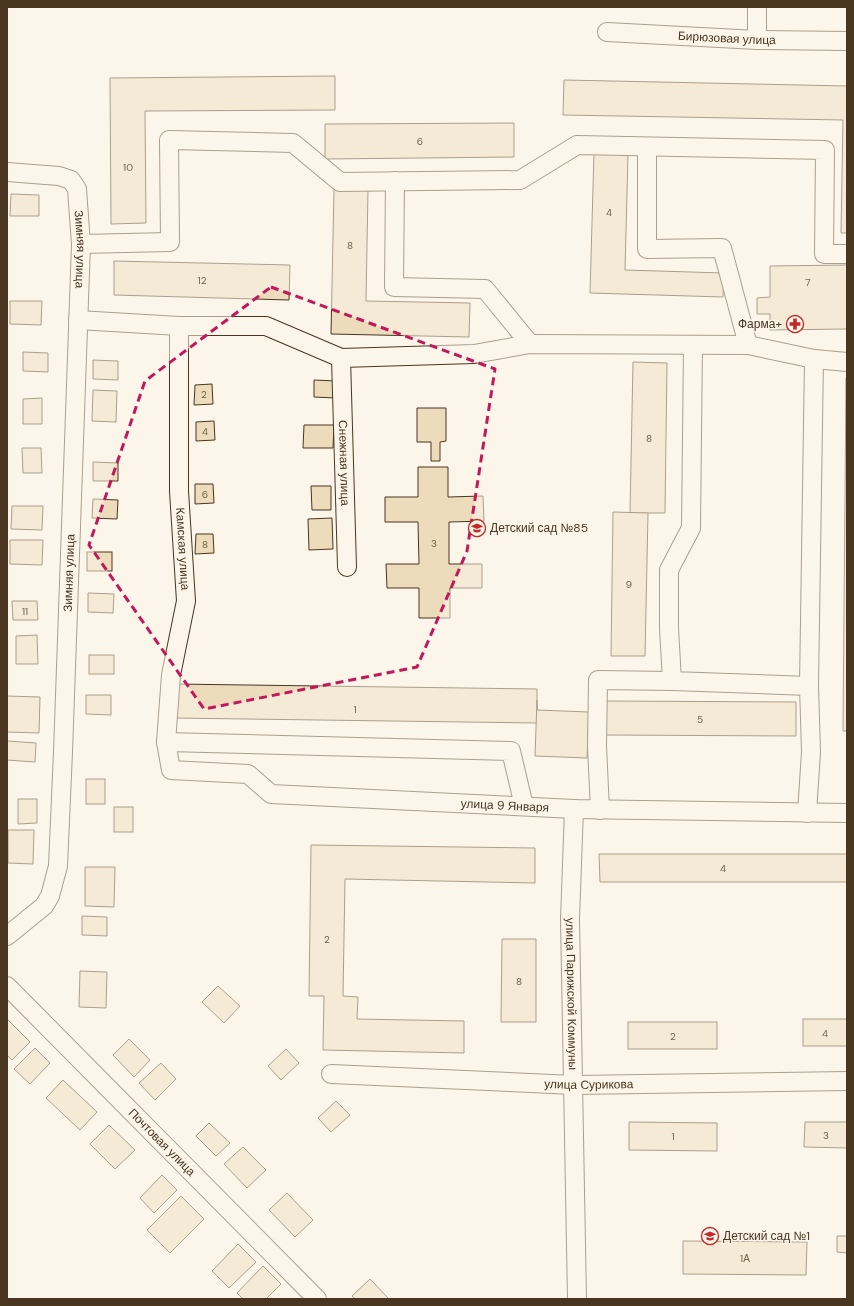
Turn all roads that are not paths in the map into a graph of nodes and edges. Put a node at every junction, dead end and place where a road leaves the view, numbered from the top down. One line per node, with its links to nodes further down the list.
1 (757, 7): 3 (street)
2 (607, 32): 3 (street, Бирюзовая улица)
3 (756, 40): 4 (street, Бирюзовая улица)
4 (847, 41)
5 (647, 147): 7 (street); 9 (street); 14 (street)
6 (7, 172): 8 (street, Зимняя улица)
7 (394, 181): 8 (street); 12 (street)
8 (81, 244): 10 (street, Зимняя улица)
9 (847, 254)
10 (78, 320): 11 (street); 28 (street, Зимняя улица)
11 (179, 326): 15 (street); 21 (street, Камская улица)
12 (530, 344): 13 (street); 15 (street)
13 (693, 345): 14 (street); 19 (street)
14 (748, 345): 16 (street)
15 (341, 358): 18 (street, Снежная улица)
16 (814, 359): 17 (street); 20 (street)
17 (847, 362)
18 (347, 567)
19 (672, 681): 20 (street); 25 (street)
20 (809, 686): 26 (street)
21 (166, 742): 22 (street, Камская улица); 23 (street)
22 (171, 770): 23 (street, улица 9 Января)
23 (524, 806): 24 (street, улица 9 Января)
24 (574, 809): 25 (street, улица 9 Января); 32 (street, улица Парижской Коммуны)
25 (600, 810): 26 (street, улица 9 Января)
26 (808, 812): 27 (street, улица 9 Января)
27 (847, 813)
28 (7, 936)
29 (7, 986): 33 (street, Почтовая улица)
30 (331, 1074): 32 (street, улица Сурикова)
31 (847, 1082): 32 (street, улица Сурикова)
32 (574, 1085): 34 (street, улица Парижской Коммуны)
33 (317, 1299)
34 (577, 1299)

